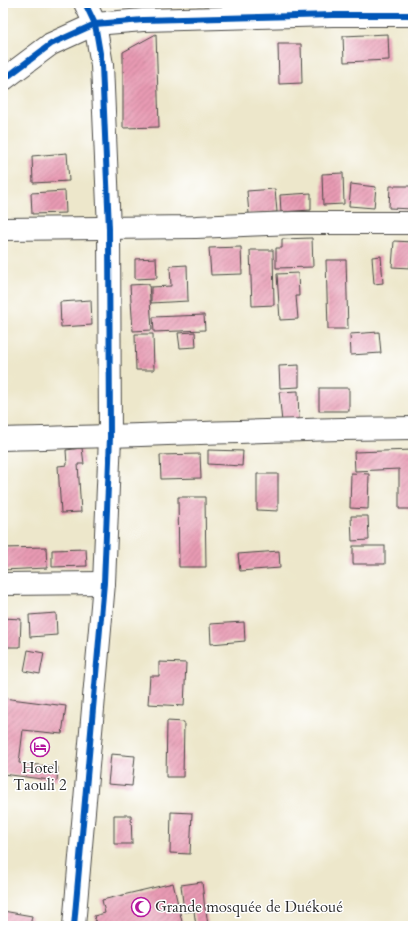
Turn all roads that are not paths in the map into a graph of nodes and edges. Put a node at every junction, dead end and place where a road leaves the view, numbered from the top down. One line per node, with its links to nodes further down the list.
1 (85, 3): 3 (street)
2 (413, 15): 3 (street)
3 (95, 24): 4 (street); 7 (street)
4 (3, 80)
5 (413, 223): 7 (street)
6 (3, 229): 7 (street)
7 (109, 229): 9 (street)
8 (413, 428): 9 (street)
9 (110, 437): 10 (street); 11 (street)
10 (3, 439)
11 (104, 583): 12 (street); 13 (street)
12 (3, 584)
13 (74, 926)

